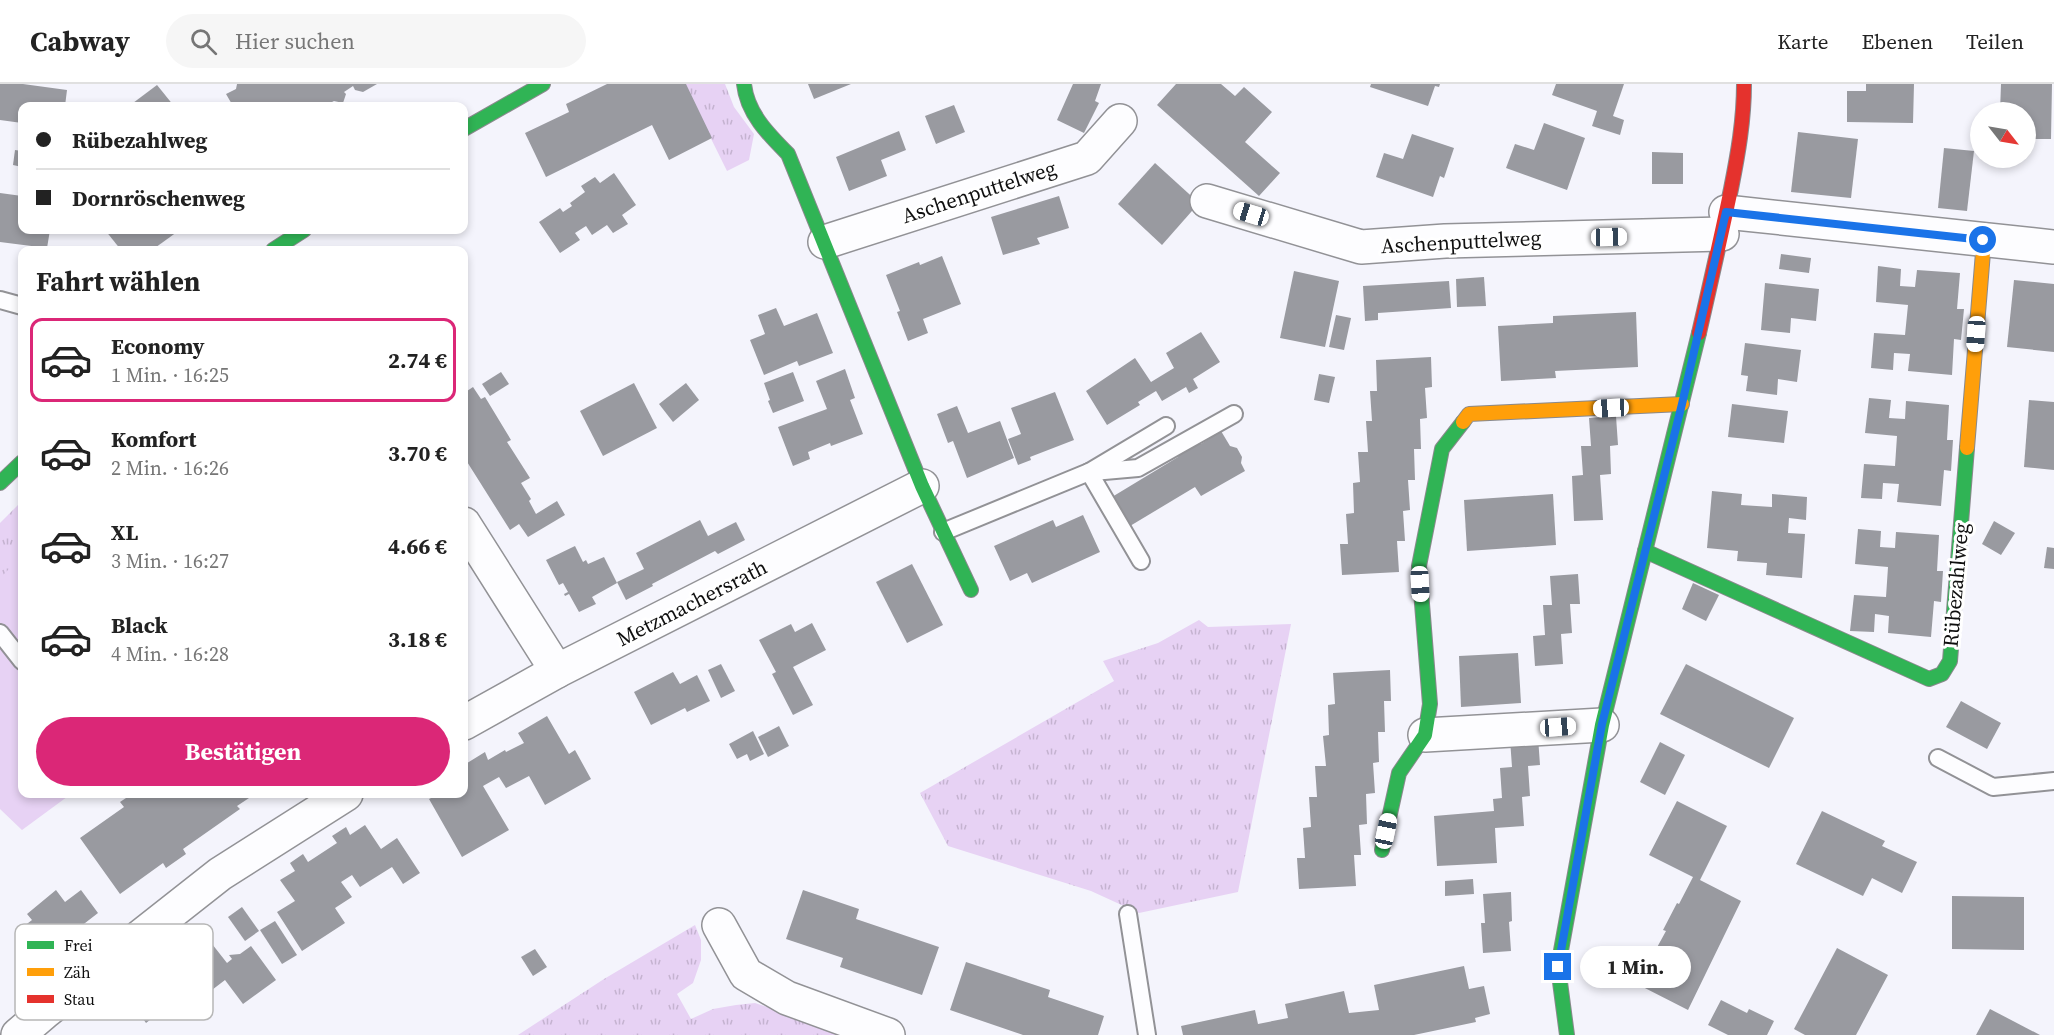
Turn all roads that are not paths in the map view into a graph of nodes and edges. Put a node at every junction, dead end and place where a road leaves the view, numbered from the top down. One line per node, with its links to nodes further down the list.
1 (543, 84): 5 (street)
2 (744, 84): 9 (street)
3 (1744, 84): 7 (street)
4 (1120, 121): 9 (street, Aschenputtelweg)
5 (468, 127)
6 (1207, 201): 7 (street, Aschenputtelweg)
7 (1724, 223): 8 (street); 13 (street)
8 (1983, 240): 10 (street); 22 (street, Rübezahlweg)
9 (825, 242): 19 (street)
10 (2054, 247)
11 (0, 300): 12 (lane)
12 (18, 305)
13 (1682, 404): 22 (street); 30 (street)
14 (1234, 414): 17 (lane)
15 (1166, 426): 17 (lane)
16 (18, 466): 18 (street)
17 (1089, 472): 21 (lane); 23 (lane)
18 (0, 483)
19 (922, 486): 21 (street); 27 (street, Metzmachersrath)
20 (468, 530): 27 (street)
21 (943, 532): 24 (street)
22 (1645, 551): 29 (street)
23 (1141, 561)
24 (971, 590)
25 (0, 633): 26 (lane)
26 (18, 656)
27 (557, 671): 28 (street, Metzmachersrath)
28 (468, 721)
29 (1602, 724): 30 (street); 42 (street)
30 (1425, 735): 34 (street)
31 (1938, 758): 32 (lane)
32 (2054, 781)
33 (340, 798): 36 (street)
34 (1382, 850)
35 (1128, 914): 41 (lane)
36 (156, 924)
37 (719, 925): 40 (street)
38 (36, 1020): 39 (street)
39 (18, 1035)
40 (888, 1035)
41 (1147, 1035)
42 (1567, 1035)

